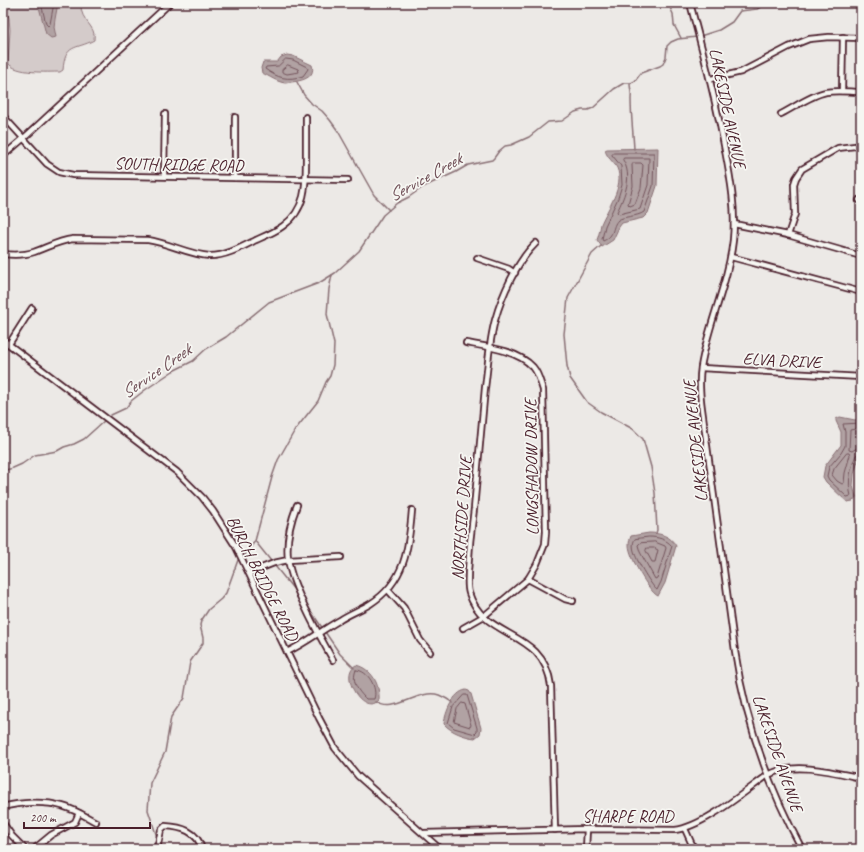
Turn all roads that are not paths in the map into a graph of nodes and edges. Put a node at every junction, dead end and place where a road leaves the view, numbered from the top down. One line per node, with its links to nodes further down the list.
1 (170, 3): 13 (street)
2 (690, 3): 5 (street, LAKESIDE AVENUE)
3 (843, 38): 4 (street); 5 (street); 6 (street)
4 (861, 38)
5 (711, 79): 20 (street, LAKESIDE AVENUE)
6 (842, 91): 7 (street); 9 (street)
7 (861, 92)
8 (165, 114): 16 (street)
9 (781, 114)
10 (3, 116): 13 (street, SOUTH RIDGE ROAD)
11 (235, 117): 17 (street)
12 (306, 117): 18 (street)
13 (24, 138): 15 (street); 16 (street, SOUTH RIDGE ROAD)
14 (861, 147): 21 (street)
15 (3, 156)
16 (164, 176): 17 (street, SOUTH RIDGE ROAD)
17 (235, 178): 18 (street, SOUTH RIDGE ROAD)
18 (306, 180): 19 (street, SOUTH RIDGE ROAD); 23 (street)
19 (348, 180)
20 (734, 224): 21 (street); 25 (street, LAKESIDE AVENUE)
21 (788, 236): 24 (street)
22 (536, 243): 27 (street, NORTHSIDE DRIVE)
23 (3, 254)
24 (861, 256)
25 (731, 257): 28 (street); 34 (street, LAKESIDE AVENUE)
26 (477, 258): 27 (street)
27 (515, 273): 33 (street, NORTHSIDE DRIVE)
28 (861, 292)
29 (32, 308): 32 (street)
30 (3, 340): 32 (street, BURCH BRIDGE ROAD)
31 (466, 343): 33 (street, LONGSHADOW DRIVE)
32 (9, 344): 40 (street, BURCH BRIDGE ROAD)
33 (490, 348): 41 (street, LONGSHADOW DRIVE); 44 (street, NORTHSIDE DRIVE)
34 (701, 368): 35 (street, ELVA DRIVE); 50 (street, LAKESIDE AVENUE)
35 (861, 377)
36 (297, 505): 39 (street)
37 (412, 510): 42 (street)
38 (341, 557): 39 (street)
39 (288, 560): 40 (street); 46 (street)
40 (249, 573): 47 (street, BURCH BRIDGE ROAD)
41 (528, 579): 43 (street); 44 (street, LONGSHADOW DRIVE)
42 (388, 590): 46 (street); 48 (street)
43 (573, 601)
44 (484, 616): 45 (street, LONGSHADOW DRIVE); 58 (street, NORTHSIDE DRIVE)
45 (463, 628)
46 (319, 634): 47 (street); 49 (street)
47 (287, 652): 59 (street, BURCH BRIDGE ROAD)
48 (430, 652)
49 (333, 660)
50 (768, 775): 51 (street, SHARPE ROAD); 57 (street, SHARPE ROAD); 67 (street, LAKESIDE AVENUE)
51 (861, 778)
52 (3, 807): 53 (street)
53 (79, 813): 54 (street); 61 (street)
54 (96, 822)
55 (3, 823): 60 (street)
56 (587, 829): 57 (street, SHARPE ROAD); 58 (street, SHARPE ROAD); 65 (street)
57 (685, 829): 66 (street)
58 (555, 830): 59 (street, SHARPE ROAD)
59 (424, 833): 64 (street, BURCH BRIDGE ROAD)
60 (26, 849)
61 (34, 849)
62 (157, 849): 63 (street)
63 (202, 849)
64 (440, 849)
65 (586, 849)
66 (694, 849)
67 (802, 849)

